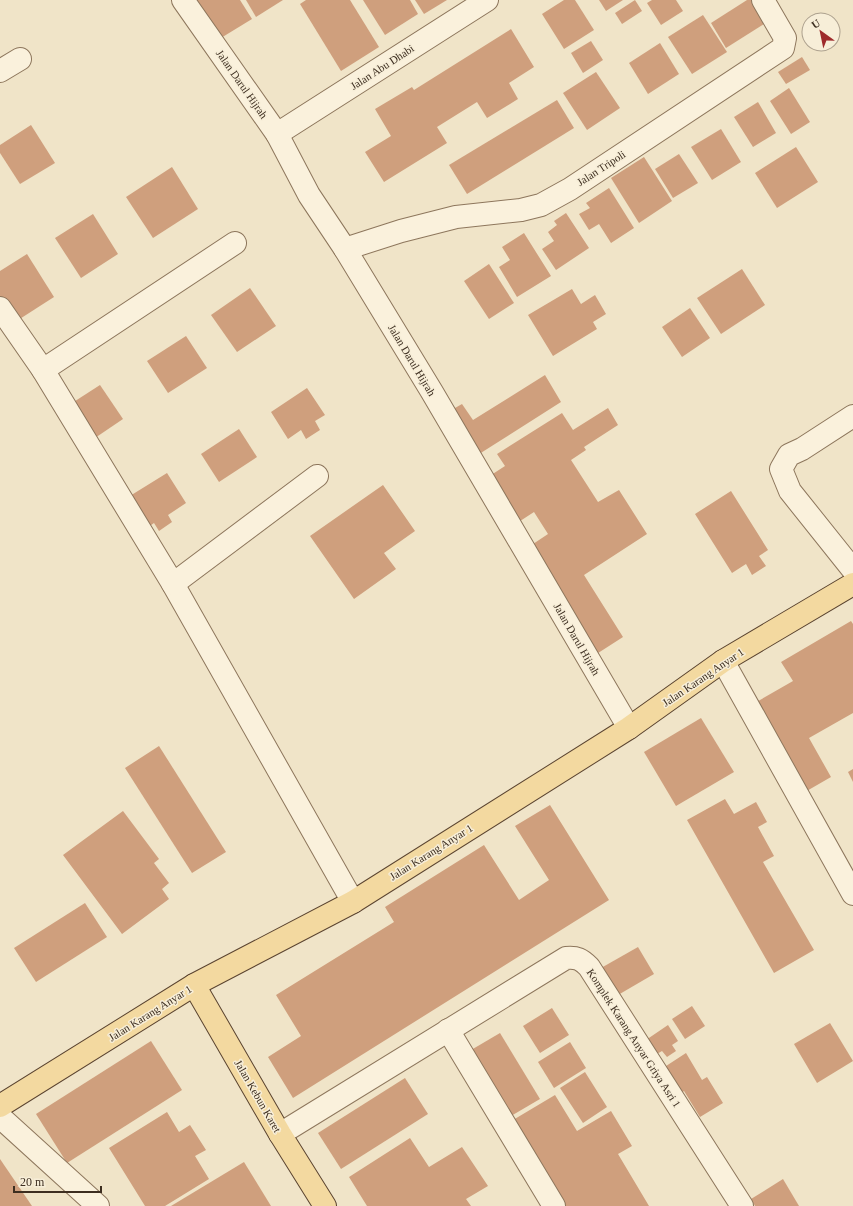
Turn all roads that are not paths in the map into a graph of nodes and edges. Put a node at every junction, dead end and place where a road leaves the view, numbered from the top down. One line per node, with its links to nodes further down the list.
1 (183, 0): 6 (street, Jalan Darul Hijrah)
2 (486, 0): 6 (street, Jalan Abu Dhabi)
3 (763, 0): 8 (street, Jalan Tripoli)
4 (20, 59): 5 (street)
5 (0, 71)
6 (277, 134): 8 (street, Jalan Darul Hijrah)
7 (235, 244): 10 (street)
8 (345, 250): 17 (street, Jalan Darul Hijrah)
9 (0, 308): 10 (street)
10 (43, 370): 14 (street)
11 (853, 416): 13 (street)
12 (317, 476): 14 (street)
13 (853, 570)
14 (173, 584): 19 (street)
15 (853, 584): 16 (main road, Jalan Karang Anyar 1)
16 (723, 661): 17 (main road, Jalan Karang Anyar 1); 18 (street)
17 (629, 728): 19 (main road, Jalan Karang Anyar 1)
18 (853, 894)
19 (353, 902): 20 (main road, Jalan Karang Anyar 1)
20 (194, 985): 22 (main road, Jalan Karang Anyar 1); 24 (main road, Jalan Kebun Karet)
21 (448, 1030): 24 (street, Komplek Karang Anyar Griya Asri 1); 27 (street); 28 (street, Komplek Karang Anyar Griya Asri 1)
22 (0, 1106)
23 (0, 1117): 25 (street)
24 (280, 1134): 26 (main road, Jalan Kebun Karet)
25 (98, 1206)
26 (324, 1206)
27 (554, 1206)
28 (742, 1206)

